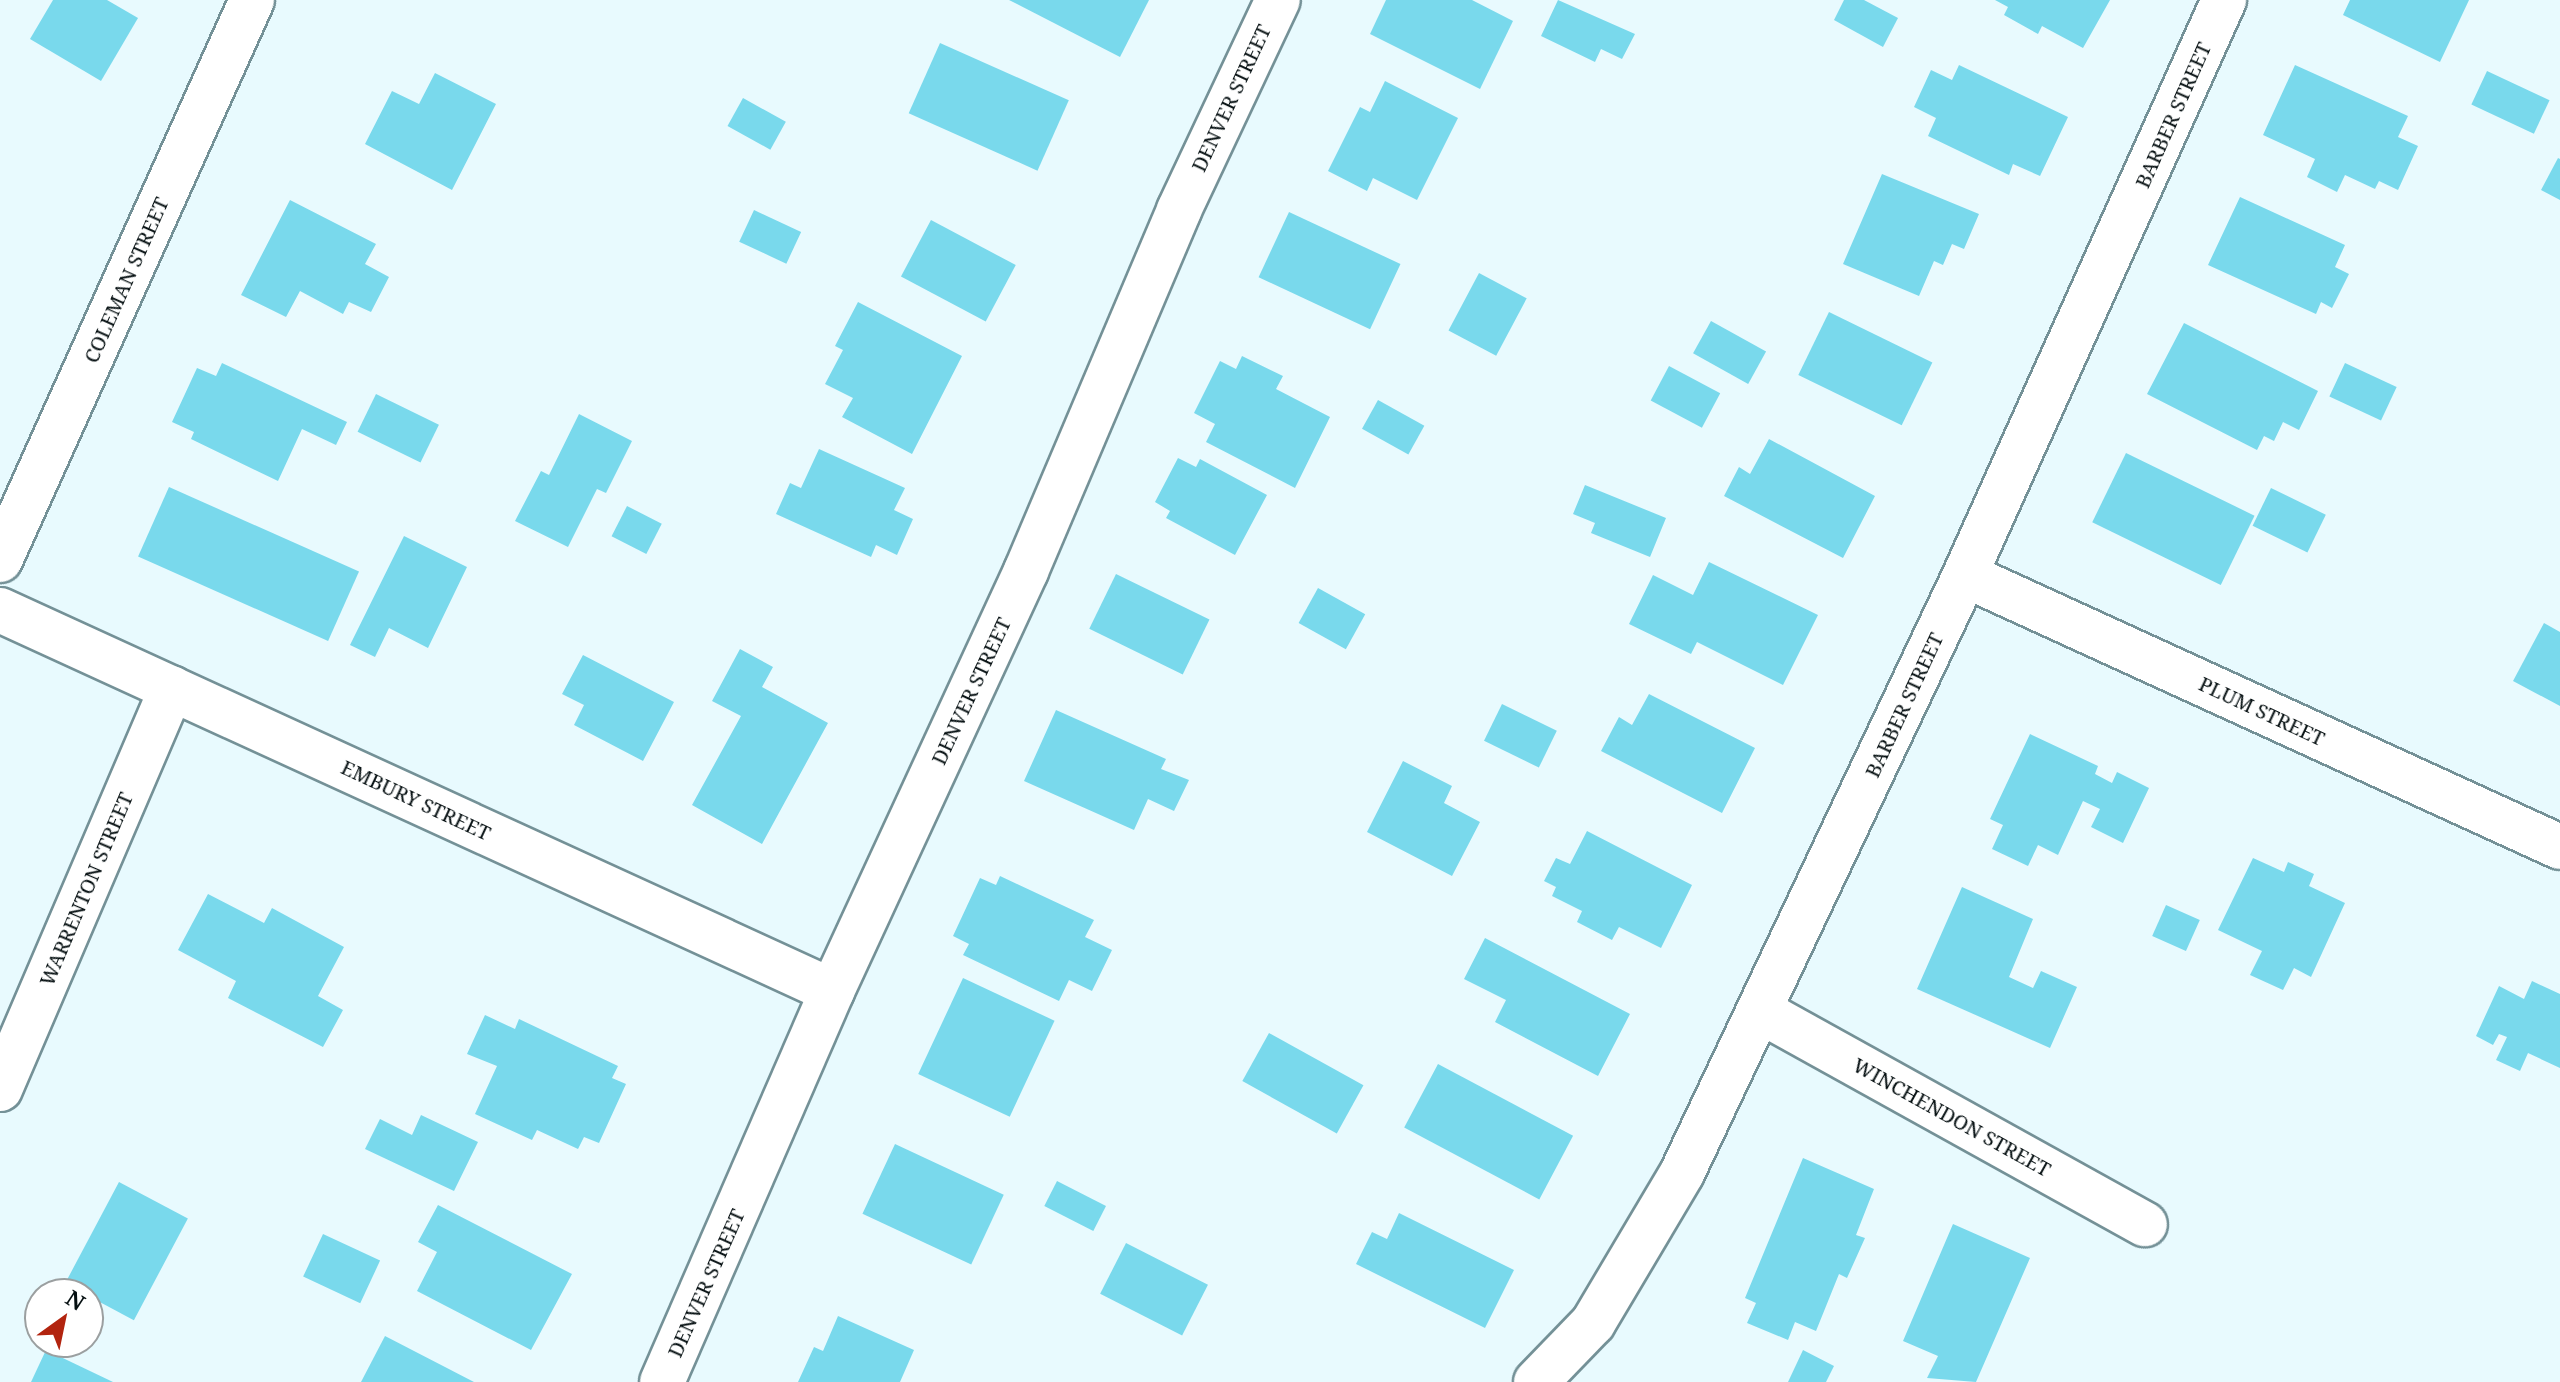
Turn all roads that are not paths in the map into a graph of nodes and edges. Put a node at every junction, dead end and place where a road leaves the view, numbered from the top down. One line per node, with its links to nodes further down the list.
1 (252, 0): 4 (street, COLEMAN STREET)
2 (1278, 0): 9 (street, DENVER STREET)
3 (2224, 0): 5 (street, BARBER STREET)
4 (0, 560)
5 (1965, 575): 8 (street, PLUM STREET); 10 (street, BARBER STREET)
6 (0, 610): 7 (street, EMBURY STREET)
7 (172, 688): 9 (street, EMBURY STREET); 11 (street, WARRENTON STREET)
8 (2560, 847)
9 (832, 991): 13 (street, DENVER STREET)
10 (1760, 1011): 12 (street, WINCHENDON STREET); 14 (street, BARBER STREET)
11 (0, 1089)
12 (2145, 1224)
13 (662, 1382)
14 (1536, 1382)

